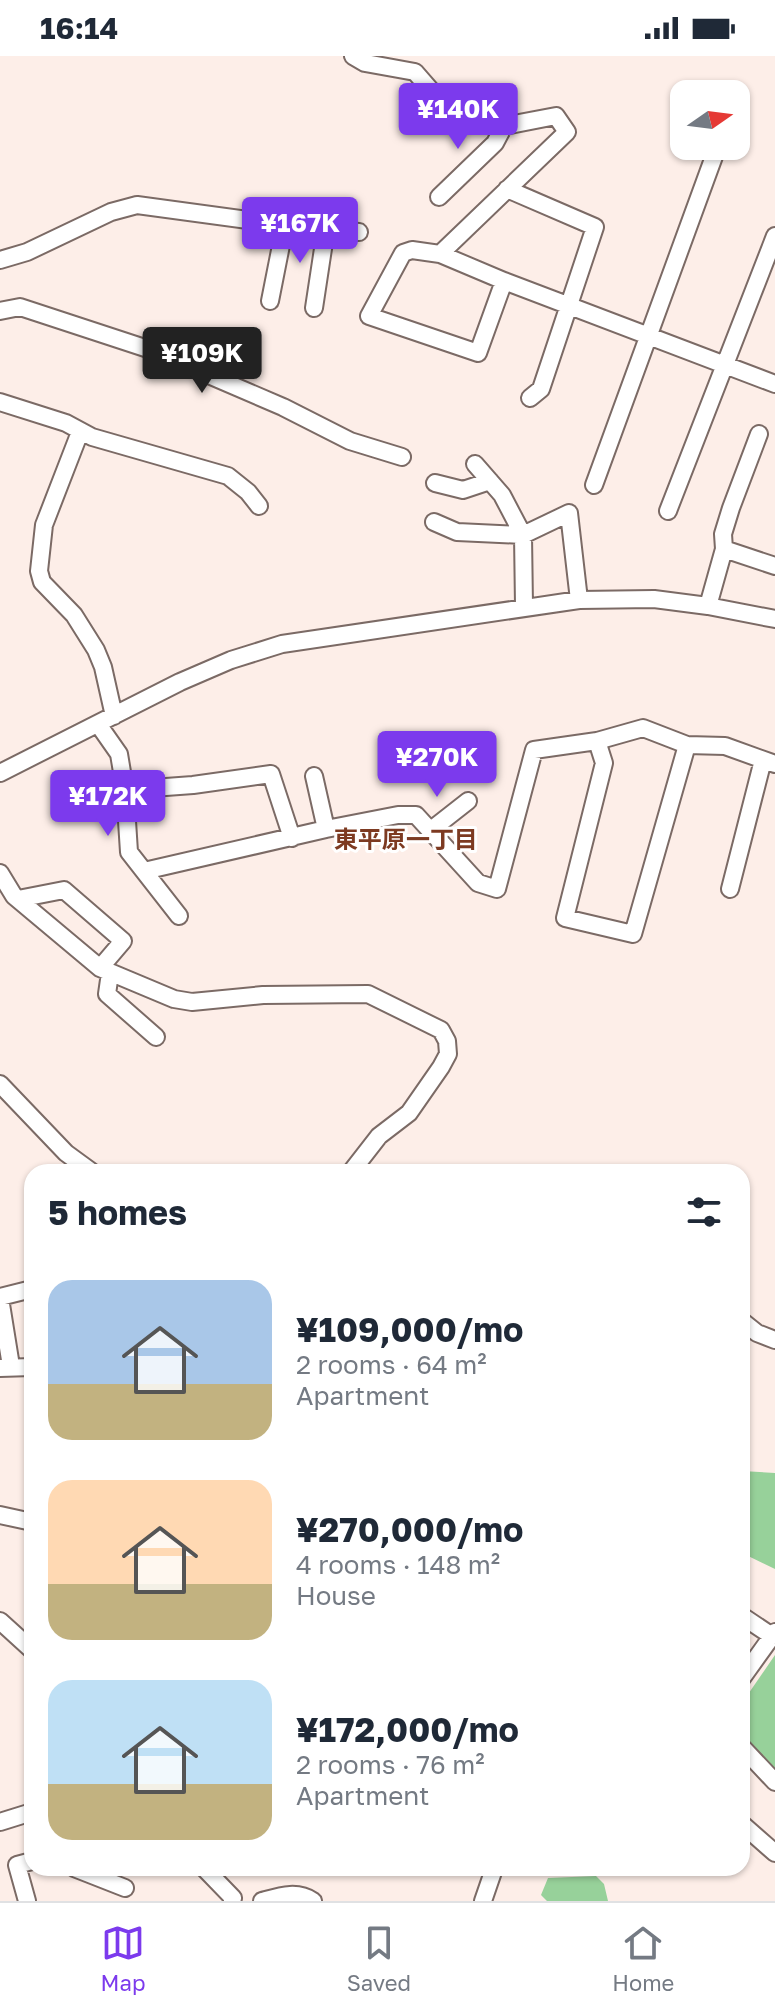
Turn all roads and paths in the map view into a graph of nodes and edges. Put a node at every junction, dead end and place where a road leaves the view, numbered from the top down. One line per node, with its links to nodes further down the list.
1 (353, 56): 2 (street)
2 (504, 126): 4 (street); 5 (street)
3 (713, 160): 17 (street)
4 (507, 189): 10 (street); 14 (street)
5 (439, 197)
6 (285, 225): 7 (street); 11 (street); 13 (street)
7 (326, 229): 8 (street); 15 (street)
8 (359, 232)
9 (775, 236): 18 (street)
10 (440, 254): 12 (street); 12 (street)
11 (0, 260)
12 (504, 281): 14 (street)
13 (270, 301)
14 (569, 306): 17 (street); 20 (street)
15 (314, 308)
16 (0, 311): 24 (street)
17 (649, 337): 18 (street); 28 (street)
18 (725, 365): 19 (street); 30 (street)
19 (775, 384)
20 (530, 398)
21 (0, 402): 22 (street)
22 (80, 432): 29 (street); 39 (street)
23 (759, 434): 33 (street)
24 (402, 457)
25 (475, 464): 26 (street)
26 (490, 481): 27 (street); 32 (street)
27 (435, 483)
28 (594, 485)
29 (259, 506)
30 (668, 511)
31 (434, 522): 32 (street)
32 (523, 535): 35 (street); 36 (street)
33 (724, 549): 34 (street); 37 (street)
34 (775, 566)
35 (579, 600): 36 (street); 37 (street)
36 (524, 606): 39 (street)
37 (708, 606): 38 (street)
38 (775, 619)
39 (114, 716): 40 (street)
40 (98, 724): 44 (street); 46 (street)
41 (597, 741): 42 (street); 42 (street); 49 (street)
42 (687, 745): 43 (street)
43 (769, 762): 53 (street)
44 (0, 773)
45 (314, 776): 48 (street)
46 (125, 790): 50 (street); 51 (street)
47 (468, 801): 49 (street)
48 (326, 829): 49 (street); 50 (street)
49 (431, 830)
50 (292, 838): 51 (street)
51 (144, 871): 55 (street)
52 (0, 873): 54 (street)
53 (730, 889)
54 (18, 899): 56 (street); 56 (street)
55 (179, 916)
56 (105, 971): 57 (street); 60 (street)
57 (156, 1037)
58 (0, 1084): 59 (street)
59 (81, 1164)
60 (357, 1164)
61 (24, 1291): 62 (street)
62 (0, 1297): 65 (street)
63 (750, 1327): 64 (street)
64 (775, 1340)
65 (6, 1367)
66 (0, 1515): 67 (street)
67 (24, 1520)
68 (750, 1620): 70 (street)
69 (0, 1621): 71 (street)
70 (774, 1634): 72 (street)
71 (24, 1643)
72 (750, 1667)
73 (750, 1755): 74 (street)
74 (775, 1782)
75 (24, 1814): 76 (street)
76 (0, 1822)
77 (750, 1831): 78 (street)
78 (775, 1853)
79 (24, 1863): 85 (street)
80 (94, 1876): 83 (street)
81 (212, 1876): 84 (street)
82 (492, 1876): 88 (street)
83 (125, 1888)
84 (234, 1900)
85 (27, 1901)
86 (262, 1901): 87 (street)
87 (313, 1901)
88 (483, 1901)

